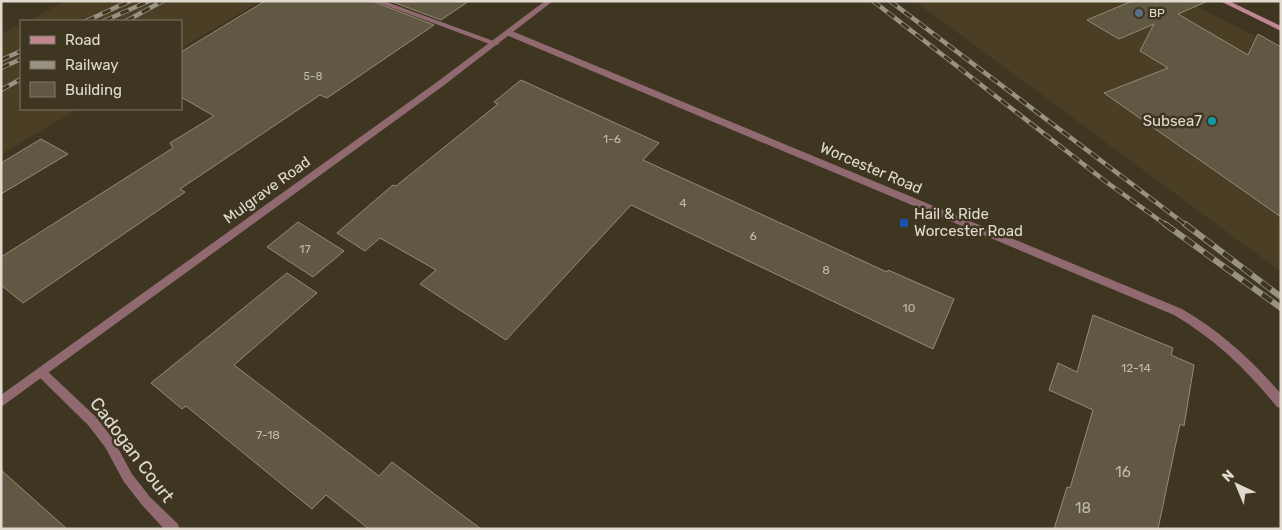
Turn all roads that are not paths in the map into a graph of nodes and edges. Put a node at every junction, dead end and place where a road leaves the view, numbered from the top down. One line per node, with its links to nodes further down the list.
1 (376, 1): 6 (street)
2 (550, 1): 5 (street, Mulgrave Road)
3 (1223, 1): 4 (main road)
4 (1281, 29)
5 (509, 32): 6 (street, Mulgrave Road); 9 (street, Worcester Road)
6 (495, 43): 7 (street, Mulgrave Road)
7 (41, 372): 8 (street, Mulgrave Road); 10 (street, Cadogan Court)
8 (1, 402)
9 (1281, 403)
10 (172, 529)

